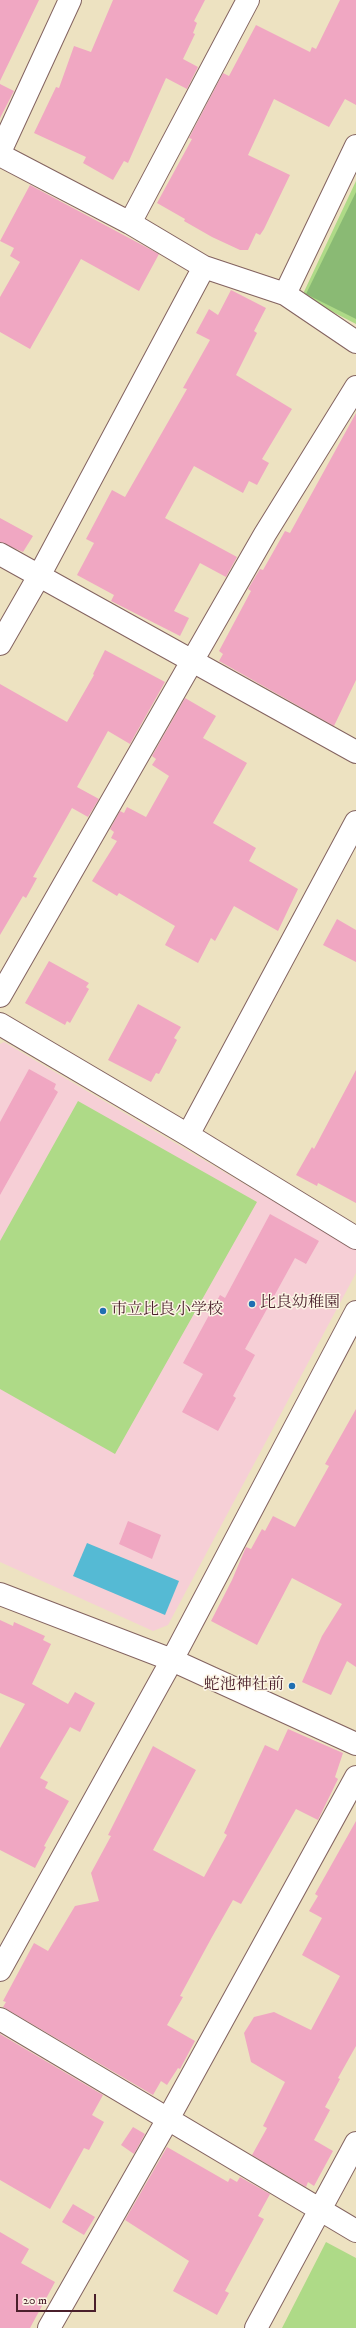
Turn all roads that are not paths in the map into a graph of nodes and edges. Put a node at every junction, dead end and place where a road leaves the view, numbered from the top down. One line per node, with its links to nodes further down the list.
1 (70, 0): 4 (street)
2 (248, 0): 6 (street)
3 (356, 146): 8 (street)
4 (0, 152)
5 (0, 155): 6 (street)
6 (130, 223): 7 (street)
7 (204, 267): 8 (street); 12 (street)
8 (285, 294): 9 (street)
9 (356, 342)
10 (356, 388): 14 (street)
11 (0, 554): 12 (street)
12 (39, 576): 13 (street); 14 (street)
13 (0, 644)
14 (192, 662): 15 (street); 17 (street)
15 (356, 752)
16 (356, 822): 19 (street)
17 (0, 996)
18 (0, 1024): 19 (street)
19 (188, 1135): 20 (street)
20 (356, 1238)
21 (356, 1312): 23 (street)
22 (0, 1594): 23 (street)
23 (172, 1660): 24 (street); 26 (street)
24 (356, 1744)
25 (356, 1777): 28 (street)
26 (0, 1970)
27 (0, 2019): 28 (street)
28 (168, 2119): 30 (street); 32 (street)
29 (356, 2143): 30 (street)
30 (321, 2210): 31 (street); 33 (street)
31 (356, 2231)
32 (49, 2328)
33 (256, 2328)

